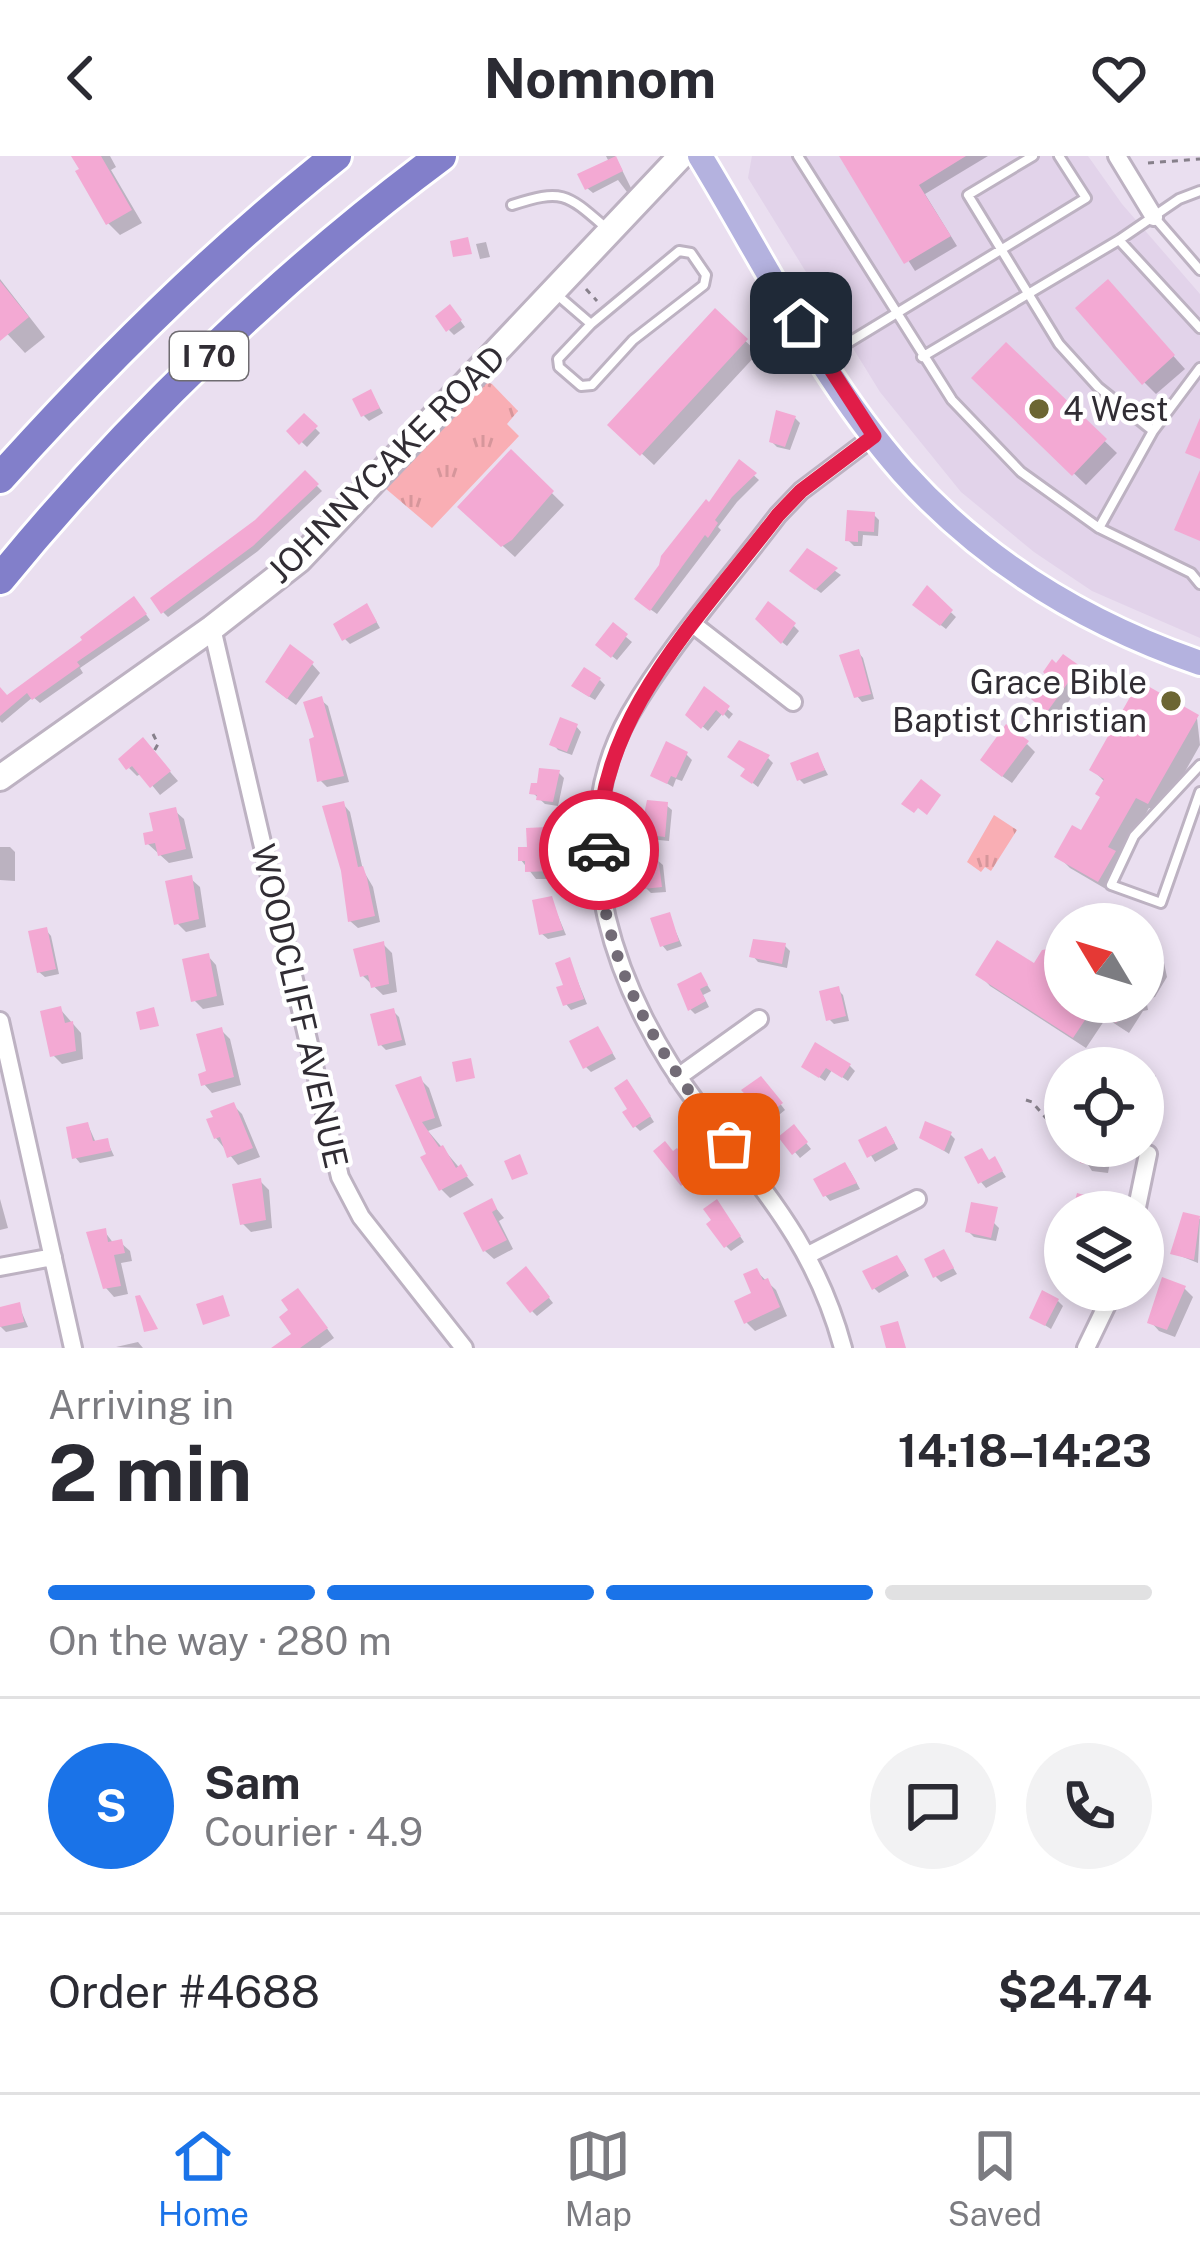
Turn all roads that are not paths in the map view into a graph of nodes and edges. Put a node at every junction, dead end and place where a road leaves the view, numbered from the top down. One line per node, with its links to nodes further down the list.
1 (336, 156): 26 (highway, I 70)
2 (441, 156): 29 (highway, I 70)
3 (681, 156): 12 (street, JOHNNYCAKE ROAD)
4 (700, 156): 22 (main road)
5 (798, 156): 18 (lane)
6 (1033, 156): 14 (lane)
7 (1059, 156): 14 (lane)
8 (1117, 156): 11 (street)
9 (1200, 191): 11 (lane)
10 (512, 205): 12 (lane)
11 (1154, 217): 13 (lane); 15 (lane)
12 (610, 232): 16 (street, JOHNNYCAKE ROAD)
13 (1119, 240): 17 (lane); 20 (lane)
14 (1001, 250): 17 (lane); 18 (lane)
15 (1200, 270)
16 (554, 292): 19 (lane); 32 (street, JOHNNYCAKE ROAD)
17 (1027, 296): 21 (lane); 24 (lane)
18 (893, 312): 21 (lane); 22 (lane)
19 (591, 324): 19 (lane)
20 (1200, 328)
21 (922, 357): 27 (lane)
22 (822, 359): 25 (main road)
23 (1200, 368): 24 (lane)
24 (1153, 431): 27 (lane)
25 (874, 436): 31 (street); 33 (main road)
26 (0, 478)
27 (1099, 528): 28 (lane)
28 (1196, 572): 30 (lane)
29 (0, 579)
30 (1200, 584)
31 (694, 625): 34 (street); 40 (street)
32 (212, 628): 36 (street, JOHNNYCAKE ROAD); 47 (street, WOODCLIFF AVENUE)
33 (1200, 663)
34 (793, 702)
35 (1200, 765): 37 (lane)
36 (0, 778)
37 (1200, 792)
38 (759, 1019): 40 (street)
39 (0, 1021): 43 (street)
40 (678, 1077): 42 (street)
41 (917, 1198): 42 (street)
42 (808, 1255): 48 (street)
43 (53, 1258): 44 (street); 46 (street)
44 (0, 1267)
45 (1104, 1311): 49 (street)
46 (73, 1348)
47 (464, 1348)
48 (842, 1348)
49 (1086, 1348)

